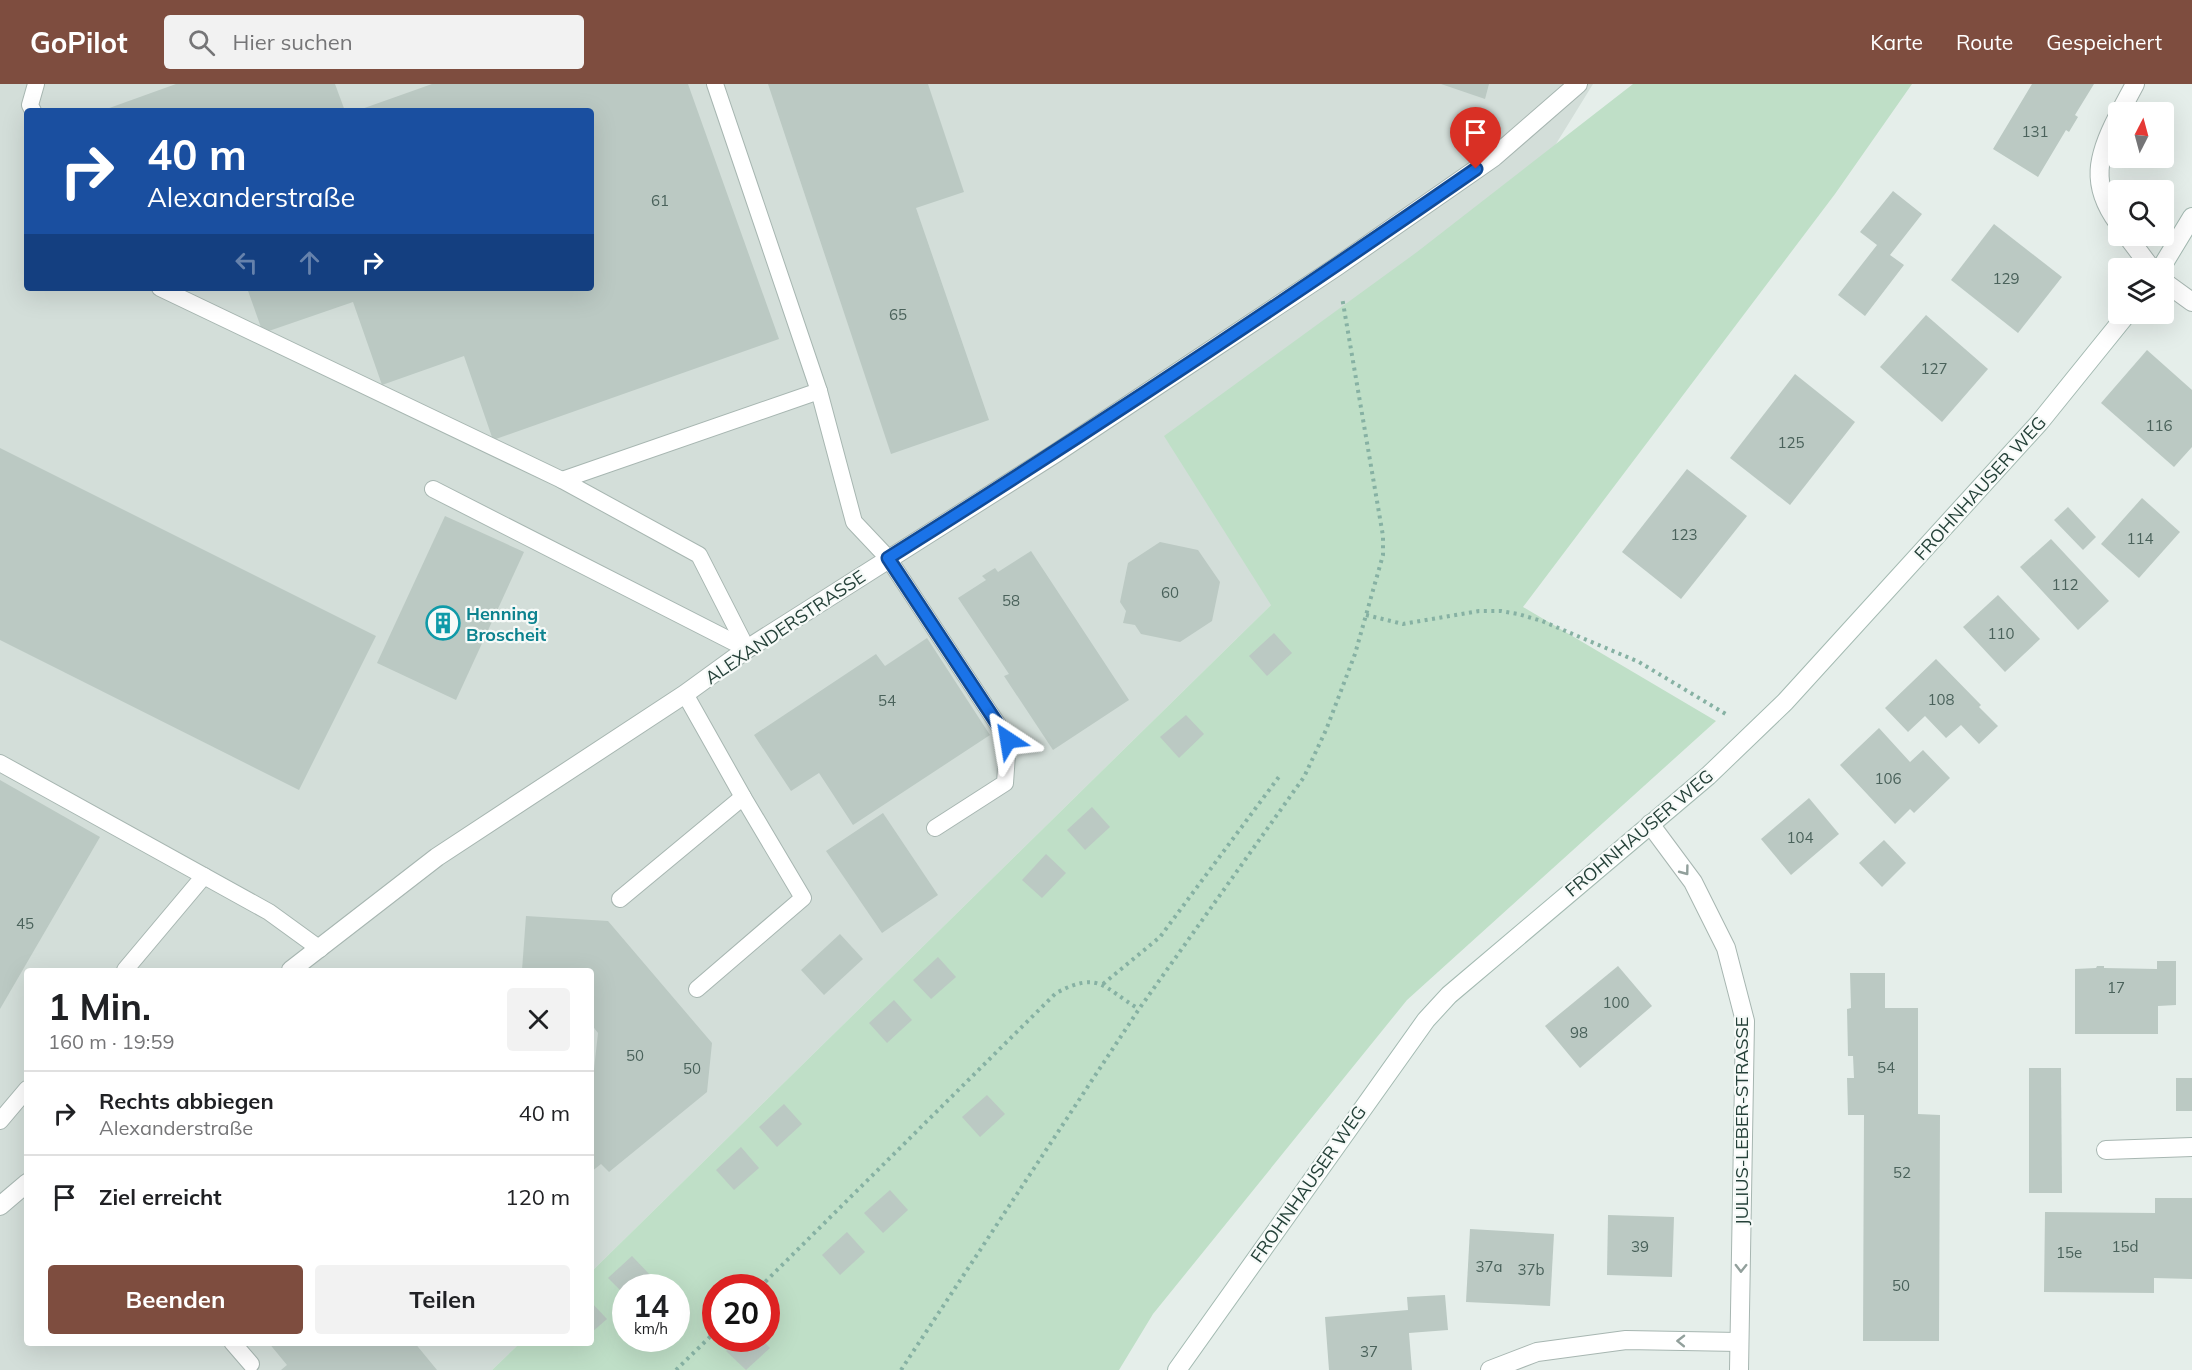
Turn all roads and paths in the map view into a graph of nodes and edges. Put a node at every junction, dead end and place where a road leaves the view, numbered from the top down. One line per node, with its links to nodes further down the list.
1 (36, 84): 6 (lane)
2 (715, 84): 16 (lane)
3 (1578, 84): 11 (street, ALEXANDERSTRASSE)
4 (2135, 84): 5 (street)
5 (2125, 102)
6 (32, 108)
7 (2108, 139): 8 (street)
8 (2108, 210)
9 (2192, 217): 10 (street)
10 (2168, 258)
11 (1336, 267): 19 (street, ALEXANDERSTRASSE); 20 (path)
12 (2174, 288): 14 (street)
13 (166, 291): 17 (lane)
14 (2192, 302)
15 (2119, 324): 23 (street, FROHNHAUSER WEG)
16 (819, 391): 17 (lane); 19 (lane)
17 (562, 480): 21 (lane)
18 (434, 489): 21 (lane)
19 (888, 558): 21 (street, ALEXANDERSTRASSE); 28 (lane)
20 (1366, 615): 23 (path); 36 (path)
21 (747, 649): 22 (street, ALEXANDERSTRASSE)
22 (685, 694): 26 (lane); 31 (street, ALEXANDERSTRASSE)
23 (1755, 730): 27 (street, FROHNHAUSER WEG)
24 (0, 763): 29 (lane)
25 (1281, 774): 34 (path)
26 (743, 797): 30 (lane); 35 (lane)
27 (1650, 824): 44 (street, JULIUS-LEBER-STRASSE, one-way to 44); 50 (street, FROHNHAUSER WEG)
28 (935, 828)
29 (204, 876): 31 (lane); 32 (lane)
30 (620, 899)
31 (320, 949): 33 (street, ALEXANDERSTRASSE)
32 (127, 968)
33 (294, 968)
34 (1103, 984): 36 (path); 43 (path)
35 (697, 989)
36 (1139, 1009): 49 (path)
37 (24, 1093): 38 (lane)
38 (0, 1121)
39 (2192, 1147): 40 (street)
40 (2106, 1150)
41 (24, 1186): 42 (street)
42 (0, 1206)
43 (773, 1274)
44 (1739, 1341): 51 (street, one-way to 51); 52 (street, JULIUS-LEBER-STRASSE)
45 (702, 1345): 48 (path)
46 (235, 1346): 47 (lane)
47 (251, 1364)
48 (676, 1370)
49 (901, 1370)
50 (1177, 1370)
51 (1490, 1370)
52 (1739, 1370)

